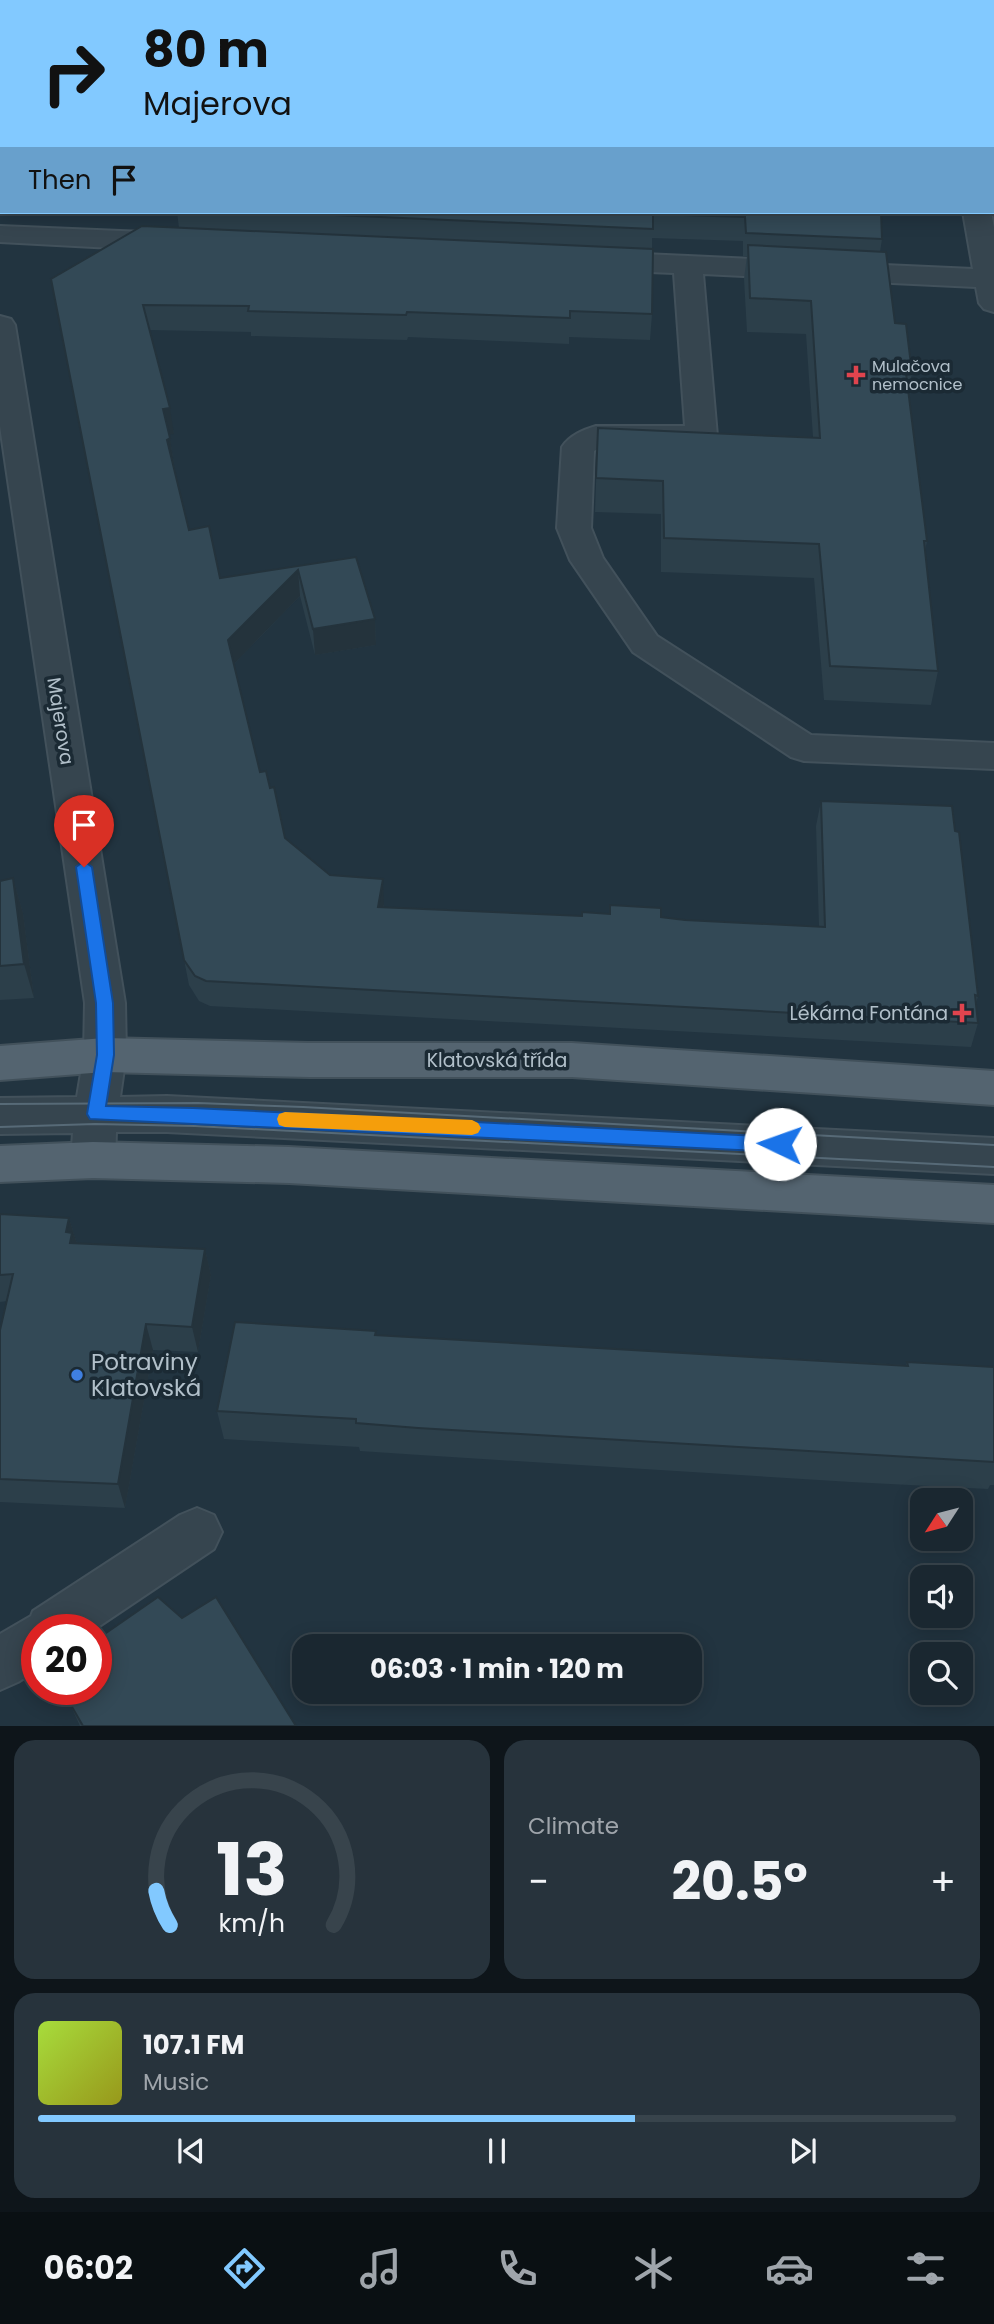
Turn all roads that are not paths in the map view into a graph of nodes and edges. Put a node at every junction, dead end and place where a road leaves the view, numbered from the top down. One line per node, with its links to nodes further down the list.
1 (977, 214): 6 (street)
2 (0, 234): 3 (street)
3 (194, 243)
4 (578, 260): 5 (street)
5 (688, 265): 6 (street); 8 (street)
6 (993, 287)
7 (0, 325): 9 (street, Majerova)
8 (994, 756)
9 (105, 1055): 10 (main road, Klatovská třída); 11 (main road, Klatovská třída); 12 (street, Majerova)
10 (0, 1063)
11 (994, 1088)
12 (96, 1114): 13 (street); 14 (street); 15 (street, Majerova)
13 (0, 1116)
14 (994, 1156)
15 (93, 1160): 16 (main road); 17 (main road)
16 (0, 1164)
17 (994, 1204)
18 (197, 1532): 19 (street)
19 (74, 1614)
20 (21, 1650): 21 (street)
21 (0, 1664)

